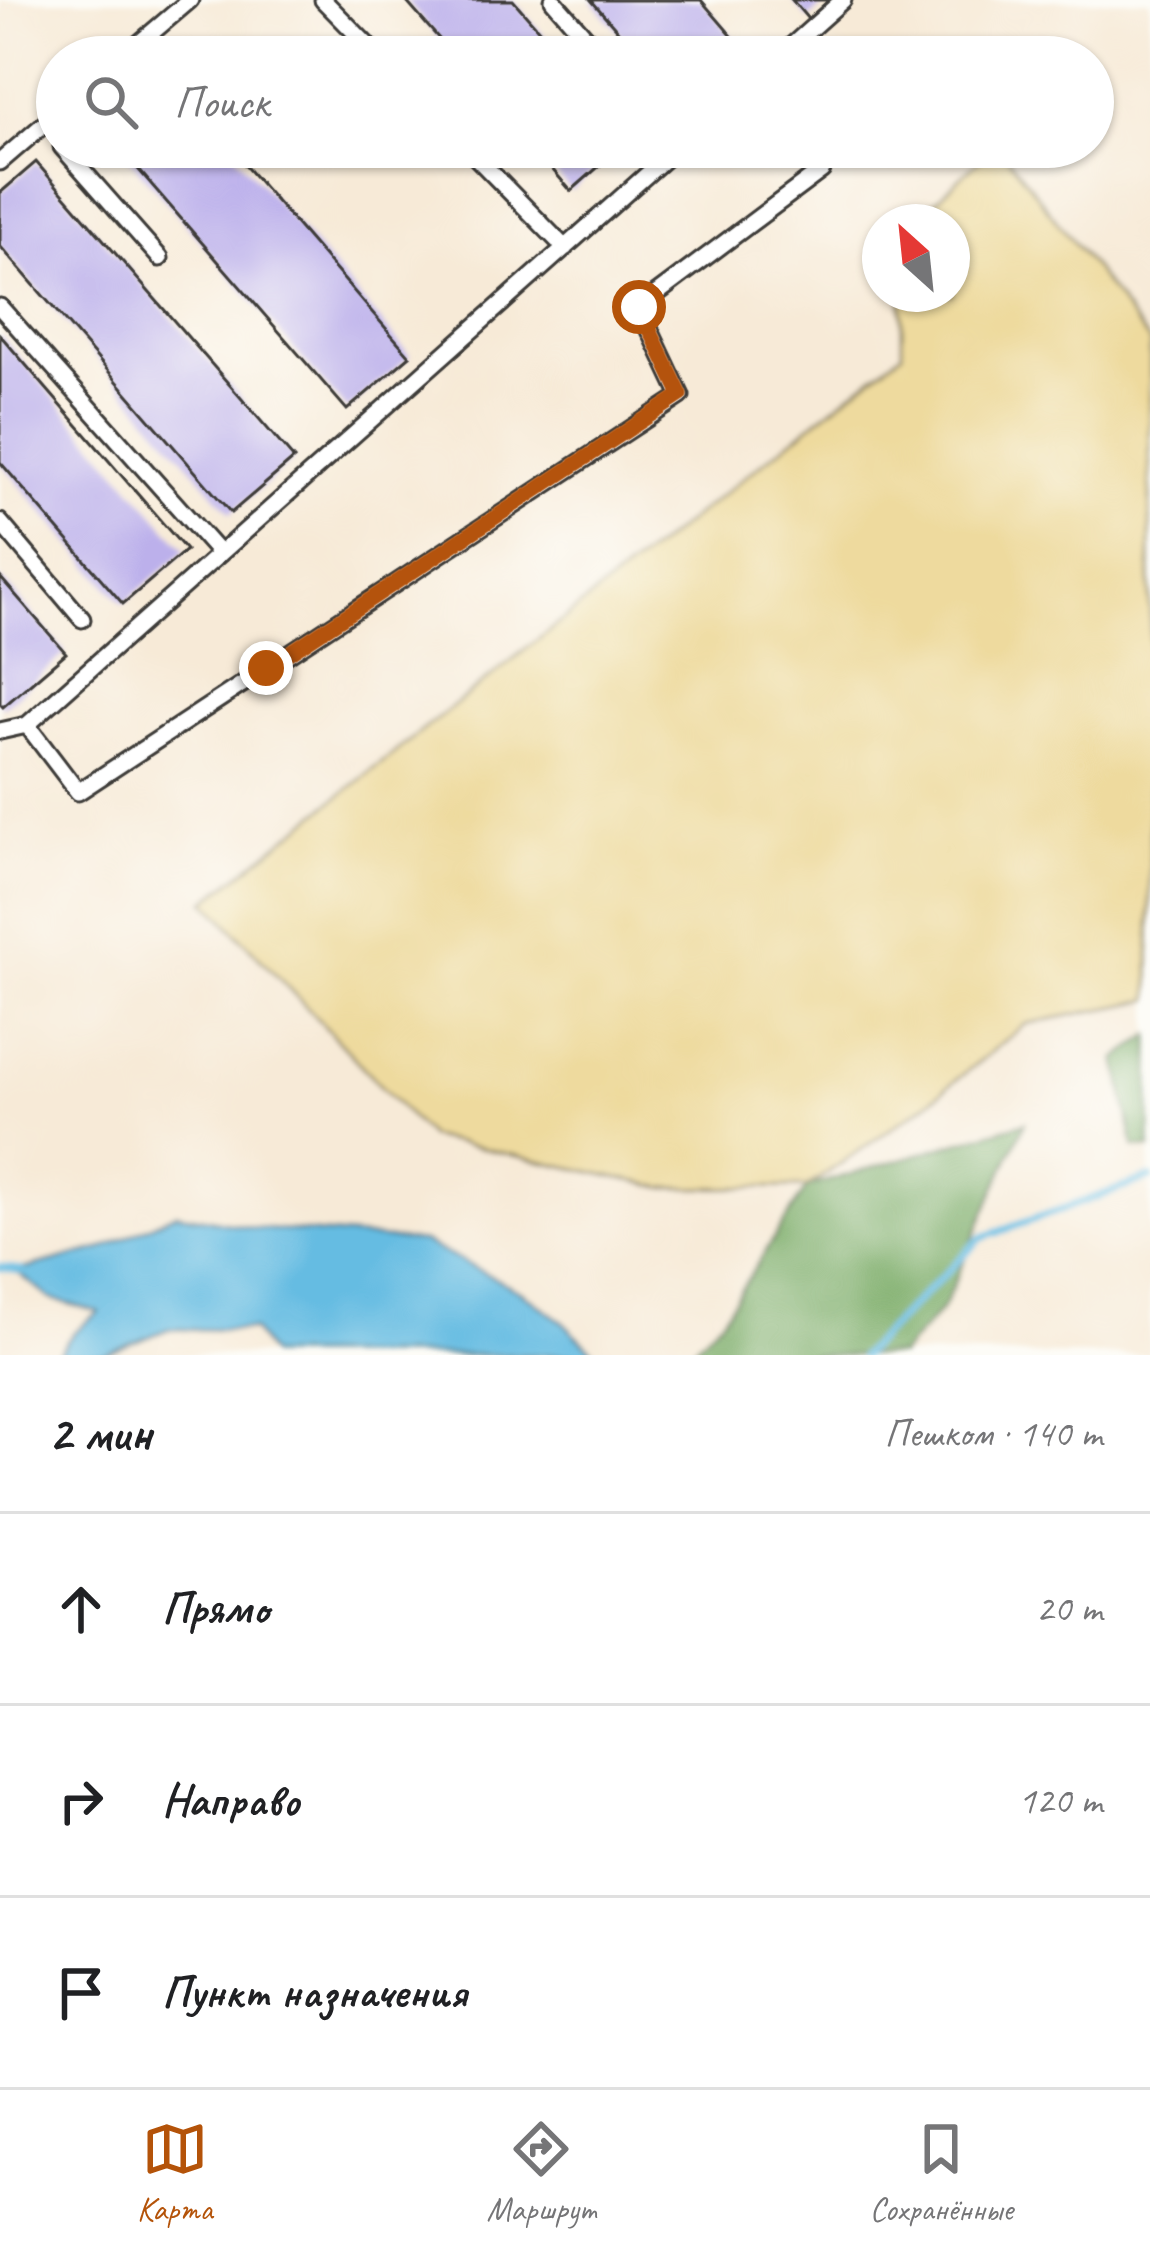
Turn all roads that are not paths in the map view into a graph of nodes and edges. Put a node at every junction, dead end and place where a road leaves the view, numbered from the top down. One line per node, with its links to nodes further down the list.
1 (190, 0): 5 (lane)
2 (323, 0): 6 (lane)
3 (553, 0): 7 (lane)
4 (844, 0): 8 (lane)
5 (148, 36)
6 (358, 36)
7 (585, 36)
8 (803, 36)
9 (36, 131): 10 (lane)
10 (0, 162)
11 (81, 168): 16 (lane)
12 (487, 168): 15 (lane)
13 (655, 168): 15 (lane)
14 (821, 168): 21 (lane)
15 (565, 248): 19 (lane)
16 (160, 258)
17 (0, 307): 19 (lane)
18 (0, 522): 20 (lane)
19 (220, 554): 21 (lane)
20 (82, 619)
21 (27, 725): 22 (lane)
22 (0, 731)

